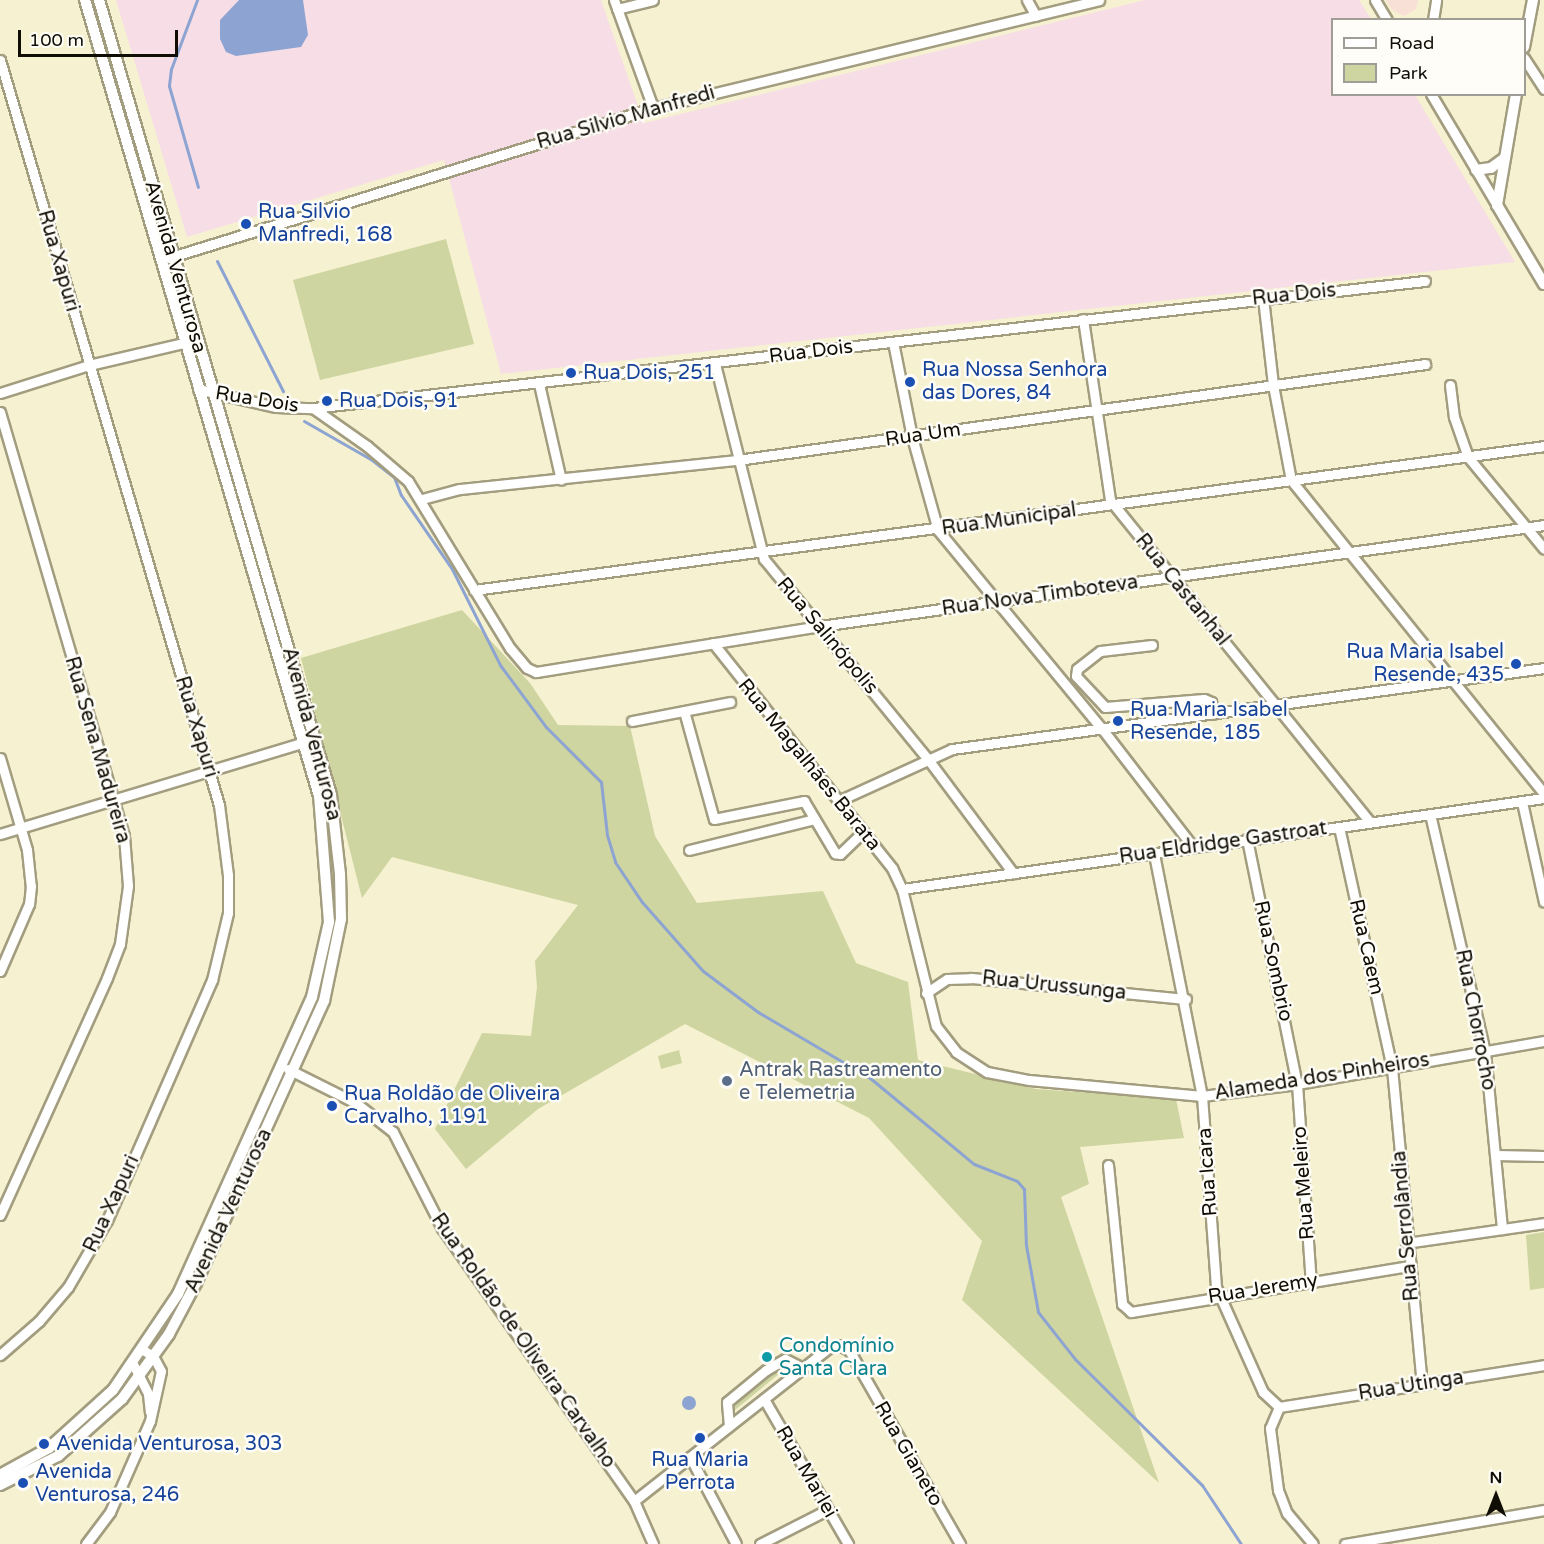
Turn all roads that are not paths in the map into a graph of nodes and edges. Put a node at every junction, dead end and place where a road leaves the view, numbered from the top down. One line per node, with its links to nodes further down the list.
1 (85, 0): 24 (street, Avenida Venturosa)
2 (99, 0): 23 (street, Avenida Venturosa)
3 (653, 0): 9 (street)
4 (1027, 0): 10 (street)
5 (1099, 0): 10 (street, Rua Silvio Manfredi)
6 (1376, 0): 11 (street)
7 (1436, 0): 12 (street)
8 (1533, 0): 13 (street)
9 (616, 4): 19 (street)
10 (1036, 16): 19 (street, Rua Silvio Manfredi)
11 (1386, 18)
12 (1433, 18)
13 (1526, 37)
14 (0, 60): 34 (street, Rua Xapuri)
15 (1526, 61): 16 (street)
16 (1544, 89)
17 (1432, 96): 21 (street)
18 (1516, 96): 20 (street)
19 (653, 108): 23 (street, Rua Silvio Manfredi)
20 (1505, 158): 21 (street); 22 (street)
21 (1476, 170): 22 (street)
22 (1497, 205): 26 (street)
23 (172, 257): 24 (street, Rua Silvio Manfredi); 29 (street, Avenida Venturosa)
24 (159, 260): 30 (street, Avenida Venturosa)
25 (1425, 281): 27 (street, Rua Dois)
26 (1544, 284)
27 (1263, 298): 28 (street, Rua Dois); 36 (street)
28 (1083, 319): 31 (street, Rua Dois); 42 (street, Rua Castanhal)
29 (196, 340): 30 (street); 40 (street, Avenida Venturosa)
30 (184, 342): 34 (street); 38 (street, Avenida Venturosa)
31 (893, 342): 32 (street, Rua Dois); 44 (street)
32 (715, 364): 35 (street, Rua Dois); 47 (street, Rua Salinópolis)
33 (1425, 364): 36 (street, Rua Um)
34 (89, 365): 39 (street); 76 (street, Rua Xapuri)
35 (539, 384): 41 (street, Rua Dois); 48 (street)
36 (1273, 385): 42 (street, Rua Um); 49 (street)
37 (1450, 385): 46 (street)
38 (198, 389): 40 (street, Rua Dois); 73 (street, Avenida Venturosa)
39 (0, 393)
40 (213, 393): 41 (street, Rua Dois); 72 (street, Avenida Venturosa)
41 (313, 408): 50 (street)
42 (1097, 409): 44 (street, Rua Um); 51 (street, Rua Castanhal)
43 (0, 412): 78 (street, Rua Sena Madureira)
44 (912, 437): 47 (street, Rua Um); 54 (street)
45 (1544, 446): 46 (street, Rua Municipal)
46 (1468, 457): 49 (street, Rua Municipal); 53 (street)
47 (737, 460): 48 (street, Rua Um); 56 (street, Rua Salinópolis)
48 (561, 480): 50 (street, Rua Um)
49 (1291, 480): 51 (street, Rua Municipal); 57 (street)
50 (422, 499): 59 (street)
51 (1114, 506): 54 (street, Rua Municipal); 58 (street, Rua Castanhal)
52 (1544, 525): 53 (street, Rua Nova Timboteva)
53 (1526, 528): 55 (street); 57 (street, Rua Nova Timboteva)
54 (938, 530): 56 (street, Rua Municipal); 60 (street)
55 (1544, 549)
56 (760, 551): 59 (street, Rua Municipal); 61 (street, Rua Salinópolis)
57 (1350, 552): 58 (street, Rua Nova Timboteva); 65 (street)
58 (1172, 578): 60 (street, Rua Nova Timboteva); 67 (street, Rua Castanhal)
59 (474, 590): 62 (street, Rua Nova Timboteva)
60 (999, 602): 61 (street, Rua Nova Timboteva); 71 (street)
61 (820, 626): 62 (street, Rua Nova Timboteva); 75 (street, Rua Salinópolis)
62 (713, 643): 79 (street, Rua Magalhães Barata)
63 (1152, 645): 69 (street)
64 (1544, 668): 65 (street)
65 (1452, 680): 67 (street); 77 (street)
66 (730, 702): 68 (street)
67 (1276, 704): 69 (street); 83 (street, Rua Castanhal)
68 (684, 711): 70 (street); 82 (street)
69 (1213, 714): 71 (street)
70 (632, 721)
71 (1103, 730): 75 (street); 89 (street)
72 (314, 739): 73 (street); 102 (street, Avenida Venturosa)
73 (303, 743): 76 (street); 100 (street, Avenida Venturosa)
74 (0, 758): 85 (street)
75 (927, 758): 79 (street); 92 (street, Rua Salinópolis)
76 (209, 772): 78 (street); 116 (street, Rua Xapuri)
77 (1544, 796): 80 (street, Rua Eldridge Gastroat)
78 (114, 801): 85 (street); 108 (street, Rua Sena Madureira)
79 (838, 801): 86 (street, Rua Magalhães Barata)
80 (1522, 802): 81 (street, Rua Eldridge Gastroat); 94 (street)
81 (1430, 814): 83 (street, Rua Eldridge Gastroat); 99 (street, Rua Chorrocho)
82 (814, 819): 86 (street); 90 (street)
83 (1370, 822): 84 (street, Rua Eldridge Gastroat)
84 (1339, 827): 88 (street, Rua Eldridge Gastroat); 101 (street, Rua Caem)
85 (21, 828): 87 (street); 95 (street)
86 (863, 832): 93 (street, Rua Magalhães Barata)
87 (0, 834)
88 (1247, 839): 89 (street, Rua Eldridge Gastroat); 103 (street, Rua Sombrio)
89 (1193, 848): 91 (street, Rua Eldridge Gastroat)
90 (689, 850)
91 (1154, 854): 92 (street, Rua Eldridge Gastroat); 97 (street, Rua Icara)
92 (1013, 873): 93 (street, Rua Eldridge Gastroat)
93 (902, 889): 96 (street, Alameda dos Pinheiros)
94 (1544, 902)
95 (0, 971)
96 (926, 993): 97 (street, Rua Urussunga); 104 (street, Alameda dos Pinheiros)
97 (1186, 999): 104 (street, Rua Icara)
98 (1544, 1041): 99 (street, Alameda dos Pinheiros)
99 (1485, 1052): 101 (street, Alameda dos Pinheiros); 105 (street, Rua Chorrocho)
100 (283, 1066): 102 (street, Rua Roldão de Oliveira Carvalho); 115 (street, Avenida Venturosa)
101 (1392, 1068): 103 (street, Alameda dos Pinheiros); 111 (street, Rua Serrolândia)
102 (295, 1072): 117 (street, Avenida Venturosa); 130 (street, Rua Roldão de Oliveira Carvalho)
103 (1297, 1084): 104 (street, Alameda dos Pinheiros); 113 (street, Rua Meleiro)
104 (1202, 1096): 114 (street, Rua Icara)
105 (1495, 1155): 106 (street); 110 (street, Rua Chorrocho)
106 (1544, 1156)
107 (1108, 1165): 114 (street, Rua Jeremy)
108 (0, 1215)
109 (1544, 1223): 110 (street)
110 (1502, 1229): 111 (street)
111 (1406, 1243): 112 (street, Rua Serrolândia)
112 (1408, 1266): 113 (street, Rua Jeremy); 122 (street, Rua Serrolândia)
113 (1311, 1282): 114 (street, Rua Jeremy)
114 (1219, 1296): 124 (street, Rua Icara)
115 (143, 1350): 117 (street); 118 (street, Avenida Venturosa)
116 (0, 1355)
117 (153, 1356): 121 (street, Avenida Venturosa); 125 (street)
118 (133, 1364): 121 (street); 128 (street, Avenida Venturosa)
119 (1544, 1365): 122 (street, Rua Utinga)
120 (803, 1368): 123 (street); 126 (street); 138 (street, Rua Gianeto)
121 (140, 1376): 125 (street); 129 (street, Avenida Venturosa)
122 (1422, 1384): 124 (street, Rua Utinga)
123 (764, 1399): 126 (street); 131 (street, Rua Marlei)
124 (1279, 1407): 139 (street)
125 (150, 1421): 133 (street)
126 (729, 1426): 127 (street)
127 (690, 1457): 130 (street); 135 (street)
128 (0, 1475)
129 (0, 1485)
130 (634, 1501): 134 (street, Rua Roldão de Oliveira Carvalho)
131 (827, 1510): 136 (street); 137 (street, Rua Marlei)
132 (1544, 1510): 140 (street)
133 (86, 1544)
134 (653, 1544)
135 (736, 1544)
136 (760, 1544)
137 (848, 1544)
138 (960, 1544)
139 (1313, 1544)
140 (1345, 1544)

